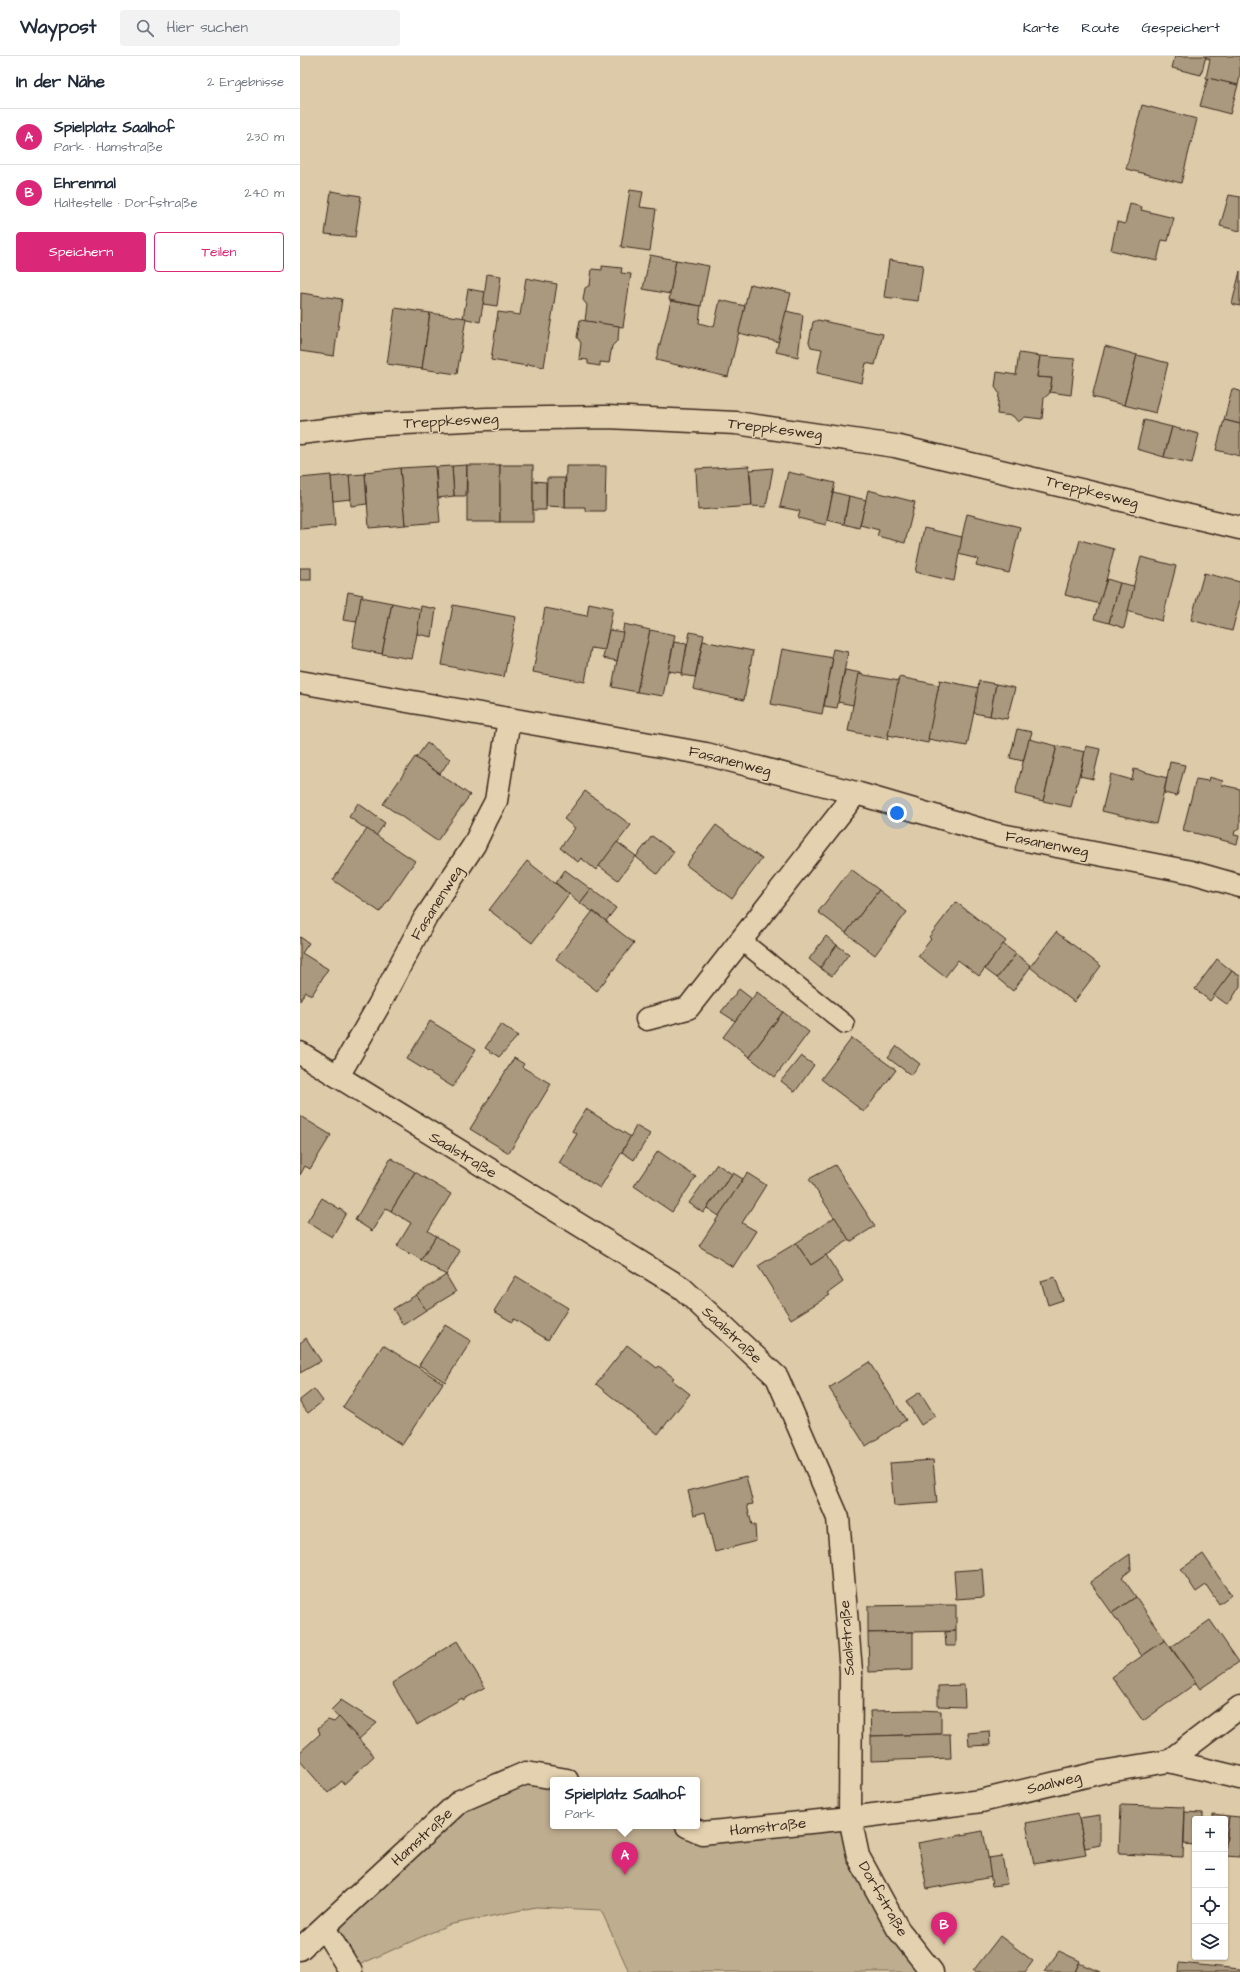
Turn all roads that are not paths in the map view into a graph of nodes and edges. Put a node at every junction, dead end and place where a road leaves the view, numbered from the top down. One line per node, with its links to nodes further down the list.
1 (300, 433): 2 (street, Treppkesweg)
2 (1240, 528)
3 (300, 682): 4 (street, Fasanenweg)
4 (509, 719): 5 (street, Fasanenweg); 11 (street, Fasanenweg)
5 (856, 793): 6 (street, Fasanenweg); 7 (street)
6 (1240, 886)
7 (742, 941): 8 (street); 9 (lane)
8 (647, 1019)
9 (845, 1024)
10 (300, 1053): 11 (street, Saalstraße)
11 (338, 1076): 16 (street, Saalstraße)
12 (1240, 1707): 13 (street, Saalweg)
13 (1169, 1761): 15 (street); 16 (street, Saalweg)
14 (550, 1777): 18 (street, Hamstraße)
15 (1240, 1778)
16 (850, 1818): 17 (street, Hamstraße); 21 (street, Dorfstraße)
17 (693, 1829)
18 (324, 1928): 19 (street, Hamstraße); 20 (street)
19 (300, 1949)
20 (351, 1972)
21 (932, 1972)

